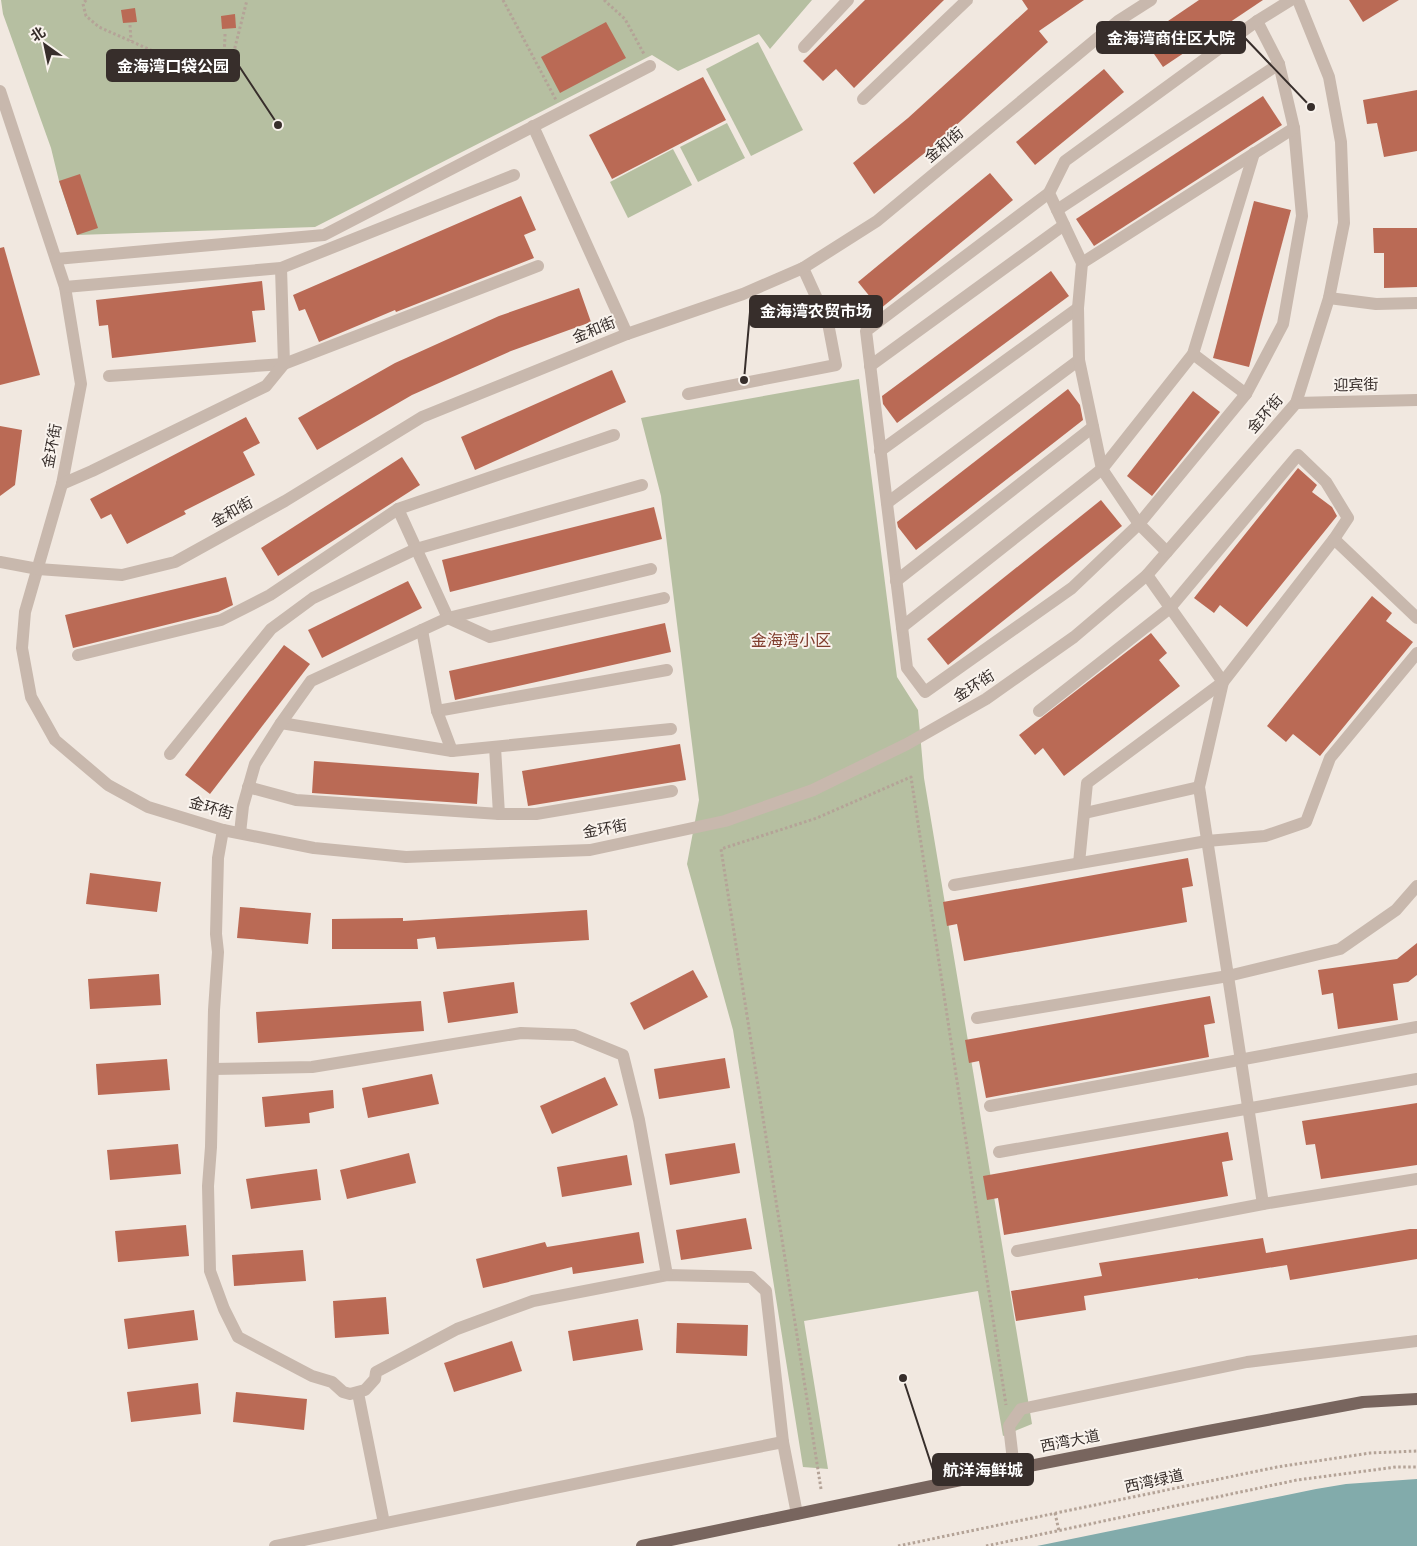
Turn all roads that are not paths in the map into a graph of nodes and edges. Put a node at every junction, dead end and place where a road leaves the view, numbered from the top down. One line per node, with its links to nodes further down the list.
1 (848, 0): 7 (street)
2 (967, 0): 11 (street)
3 (1150, 0): 23 (street, 金和街)
4 (1291, 0): 6 (street)
5 (1298, 0): 25 (street, 金环街)
6 (1257, 21): 8 (street); 16 (street)
7 (804, 48)
8 (1280, 64): 13 (street); 17 (street)
9 (650, 66): 12 (street)
10 (0, 91): 19 (street, 金环街)
11 (863, 100)
12 (533, 126): 19 (street); 28 (street)
13 (1294, 128): 14 (street); 35 (street)
14 (1254, 153): 20 (street); 29 (street)
15 (514, 175): 22 (street)
16 (1049, 193): 17 (street); 32 (street)
17 (1057, 210): 18 (street)
18 (1064, 225): 20 (street); 32 (street)
19 (56, 260): 24 (street, 金环街)
20 (1082, 262): 27 (street)
21 (538, 266): 31 (street)
22 (281, 268): 24 (street); 31 (street)
23 (803, 268): 28 (street, 金和街); 34 (street)
24 (65, 286): 42 (street, 金环街)
25 (1329, 298): 26 (street); 37 (street, 金环街)
26 (1417, 303)
27 (1078, 308): 30 (street); 40 (street)
28 (627, 334): 52 (street, 金和街)
29 (1193, 354): 35 (street); 41 (street)
30 (1079, 360): 38 (street); 44 (street)
31 (284, 364): 33 (street); 42 (street)
32 (870, 366): 40 (street)
33 (108, 376)
34 (688, 394)
35 (1246, 394): 46 (street)
36 (1417, 400): 37 (street, 迎宾街)
37 (1296, 403): 49 (street, 金环街)
38 (1094, 427): 41 (street); 54 (street)
39 (614, 435): 45 (street)
40 (880, 451): 44 (street)
41 (1102, 469): 46 (street); 59 (street)
42 (62, 484): 52 (street, 金环街)
43 (642, 484): 48 (street)
44 (887, 503): 54 (street)
45 (398, 509): 48 (street); 62 (street)
46 (1139, 524): 49 (street); 59 (street)
47 (1334, 539): 56 (street); 58 (street); 64 (street)
48 (416, 549): 57 (street); 71 (street)
49 (1167, 552): 53 (street, 金环街)
50 (0, 562): 52 (street, 金和街)
51 (651, 569): 57 (street)
52 (38, 570): 77 (street, 金环街)
53 (1146, 575): 56 (street); 78 (street, 金环街)
54 (896, 581): 59 (street)
55 (664, 598): 57 (street)
56 (1170, 608): 64 (street); 66 (street)
57 (448, 618): 60 (street)
58 (1417, 618)
59 (902, 627)
60 (422, 630): 65 (street); 67 (street)
61 (1417, 653): 79 (street)
62 (78, 655)
63 (667, 670): 65 (street)
64 (1223, 682): 73 (street); 75 (street)
65 (437, 711): 70 (street)
66 (1039, 711)
67 (281, 723): 70 (street); 72 (street)
68 (671, 729): 69 (street)
69 (495, 747): 70 (street); 76 (street)
70 (452, 751)
71 (170, 754)
72 (248, 787): 76 (street); 78 (street)
73 (1199, 787): 75 (street); 79 (street)
74 (672, 791): 76 (street)
75 (1085, 813): 80 (street)
76 (499, 814)
77 (223, 830): 78 (street, 金环街); 87 (street)
78 (240, 833)
79 (1207, 841): 80 (street); 83 (street)
80 (1079, 863): 81 (street)
81 (954, 885)
82 (1417, 886): 83 (street)
83 (1228, 976): 84 (street); 86 (street)
84 (977, 1018)
85 (1417, 1027): 86 (street)
86 (1241, 1060): 89 (street); 90 (street)
87 (213, 1069): 95 (street); 97 (street)
88 (1416, 1079): 90 (street)
89 (990, 1106)
90 (1249, 1109): 91 (street); 93 (street)
91 (999, 1152)
92 (1417, 1179): 93 (street)
93 (1263, 1204): 94 (street)
94 (1017, 1251)
95 (668, 1274): 97 (street); 99 (street)
96 (1417, 1341): 100 (street)
97 (358, 1393): 102 (street)
98 (1417, 1399): 100 (main road, 西湾大道)
99 (783, 1442): 101 (street); 102 (street)
100 (1014, 1469): 101 (main road, 西湾大道)
101 (797, 1514): 104 (main road, 西湾大道)
102 (384, 1523): 103 (street)
103 (275, 1546)
104 (642, 1546)

